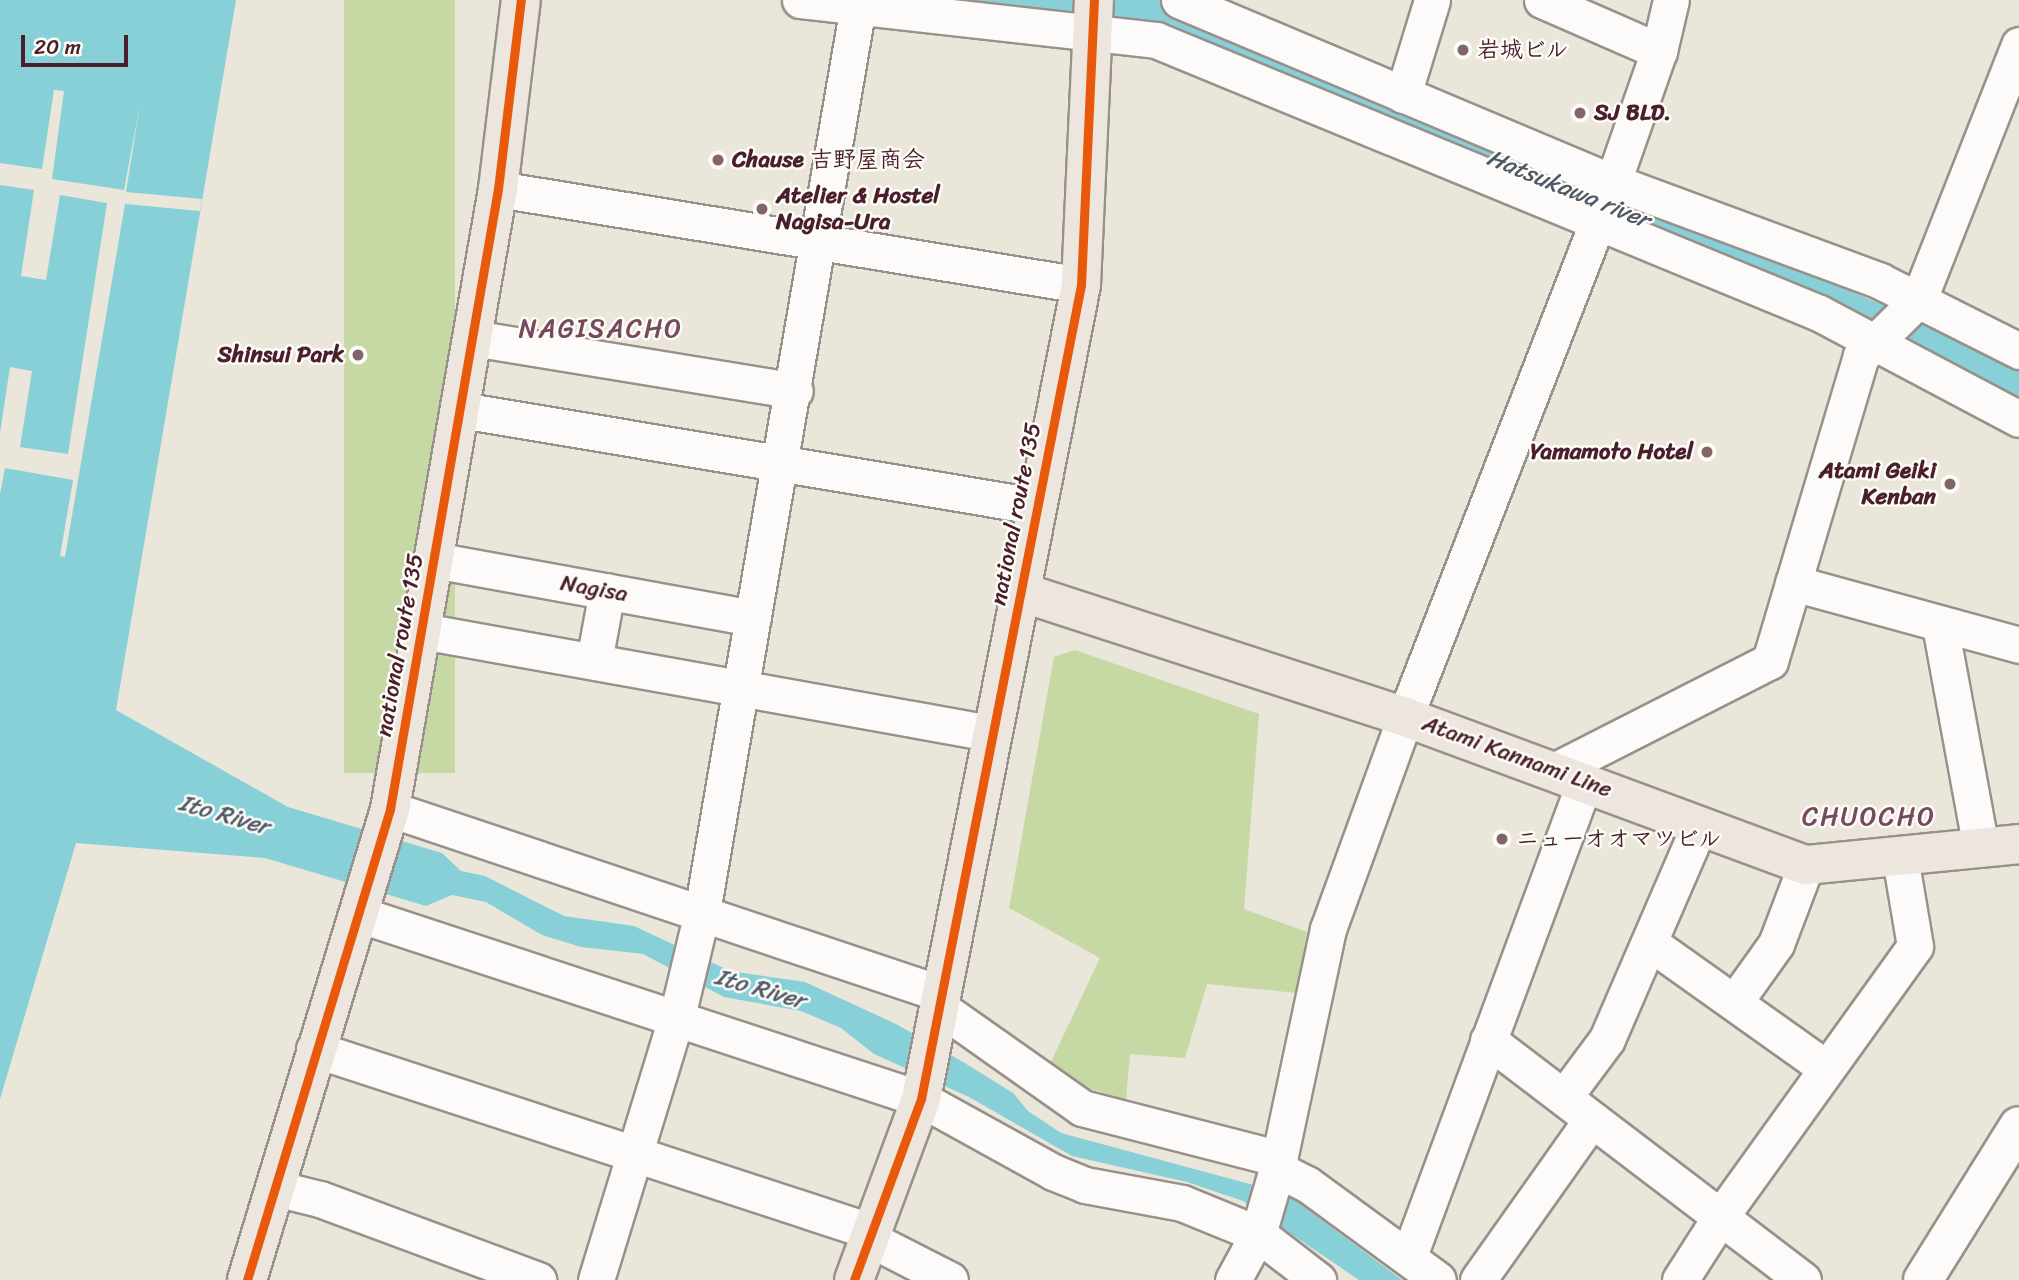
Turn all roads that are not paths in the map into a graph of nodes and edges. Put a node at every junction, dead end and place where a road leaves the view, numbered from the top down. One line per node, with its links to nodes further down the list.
1 (520, 0): 14 (main road, national route 135)
2 (800, 0): 7 (street)
3 (1179, 0): 11 (street)
4 (1432, 0): 11 (street)
5 (1542, 0): 10 (street)
6 (1671, 0): 10 (street)
7 (859, 3): 8 (street); 16 (street)
8 (1094, 15): 15 (street); 17 (main road, national route 135)
9 (2019, 45): 12 (street)
10 (1659, 51): 13 (street)
11 (1403, 95): 13 (street)
12 (2009, 102): 18 (street)
13 (1613, 182): 15 (street); 18 (street)
14 (498, 188): 16 (street); 19 (main road, national route 135)
15 (1595, 224): 20 (street); 37 (street)
16 (818, 239): 17 (street); 22 (street)
17 (1081, 285): 26 (main road, national route 135)
18 (1919, 299): 20 (street); 21 (street)
19 (473, 338): 22 (street); 23 (main road, national route 135)
20 (1873, 342): 24 (street); 28 (street)
21 (2019, 351)
22 (794, 391): 25 (street)
23 (461, 410): 25 (street); 27 (main road, national route 135)
24 (2019, 419)
25 (781, 464): 26 (street); 31 (street)
26 (1035, 506): 30 (main road, national route 135)
27 (434, 560): 29 (street, Nagisa); 33 (main road, national route 135)
28 (1794, 583): 32 (street); 39 (street)
29 (607, 591): 31 (street, Nagisa); 35 (street)
30 (1021, 592): 37 (main road, Atami Kannami Line); 38 (main road, national route 135)
31 (753, 618): 36 (street)
32 (1940, 625): 34 (street); 43 (street)
33 (422, 631): 35 (street); 40 (main road, national route 135)
34 (2019, 645)
35 (594, 661): 36 (street)
36 (741, 686): 38 (street); 47 (street)
37 (1405, 717): 39 (main road, Atami Kannami Line); 60 (street)
38 (990, 733): 50 (main road, national route 135)
39 (1571, 775): 41 (main road, Atami Kannami Line); 52 (street)
40 (386, 820): 46 (main road, national route 135); 47 (street)
41 (1699, 826): 45 (main road, Atami Kannami Line); 48 (street)
42 (2019, 844): 43 (main road, Atami Kannami Line)
43 (1981, 848): 44 (main road, Atami Kannami Line)
44 (1900, 856): 45 (main road, Atami Kannami Line); 54 (street)
45 (1806, 865): 49 (street)
46 (360, 905): 51 (street); 53 (main road, national route 135)
47 (702, 912): 50 (street); 51 (street)
48 (1650, 943): 49 (street); 56 (street)
49 (1736, 1000): 54 (street)
50 (939, 1010): 55 (main road, national route 135); 60 (street)
51 (677, 1013): 55 (street); 59 (street)
52 (1488, 1040): 56 (street); 65 (street)
53 (314, 1049): 59 (street); 61 (main road, national route 135)
54 (1826, 1068): 62 (street)
55 (923, 1088): 63 (street); 64 (main road)
56 (1564, 1097): 57 (street)
57 (1592, 1119): 62 (street); 74 (street)
58 (2019, 1126): 77 (street)
59 (635, 1154): 64 (street); 68 (street)
60 (1279, 1164): 63 (street); 65 (street)
61 (275, 1188): 66 (main road, national route 135); 67 (street)
62 (1721, 1216): 75 (street); 76 (street)
63 (1258, 1234): 71 (street); 72 (street)
64 (869, 1235): 69 (main road); 70 (street)
65 (1409, 1256): 73 (street)
66 (247, 1280)
67 (538, 1280)
68 (596, 1280)
69 (853, 1280)
70 (950, 1280)
71 (1233, 1280)
72 (1318, 1280)
73 (1438, 1280)
74 (1478, 1280)
75 (1680, 1280)
76 (1803, 1280)
77 (1923, 1280)

